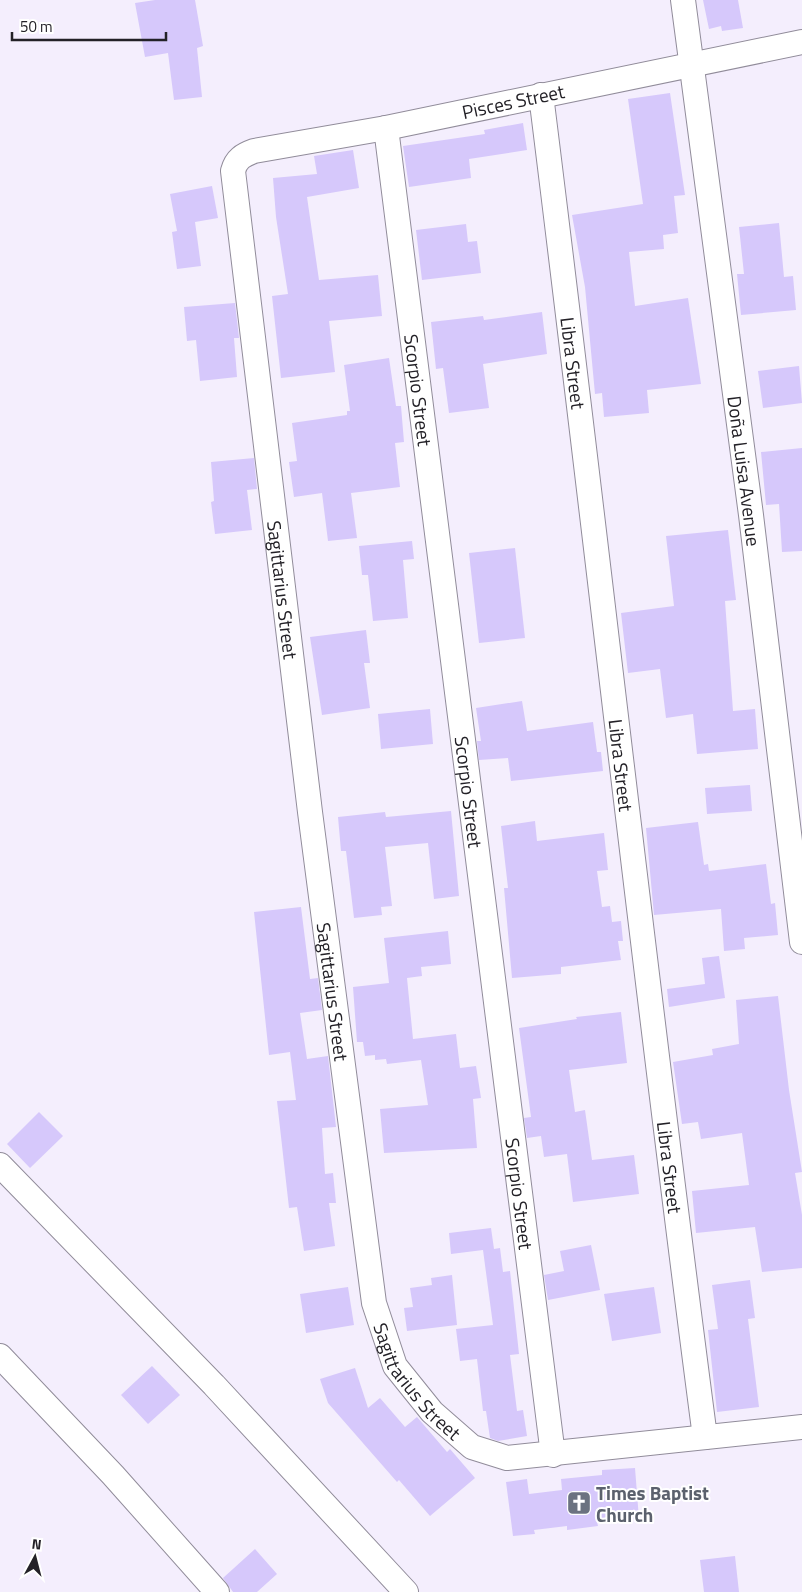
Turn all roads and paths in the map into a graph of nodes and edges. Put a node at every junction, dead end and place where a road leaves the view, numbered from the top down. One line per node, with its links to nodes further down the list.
1 (682, 0): 3 (street, Doña Luisa Avenue)
2 (802, 42): 3 (street, Pisces Street)
3 (692, 65): 4 (street, Pisces Street); 7 (street, Doña Luisa Avenue)
4 (541, 94): 5 (street, Pisces Street); 11 (street, Libra Street)
5 (386, 128): 6 (street, Pisces Street); 12 (street, Scorpio Street)
6 (233, 171): 12 (street, Sagittarius Street)
7 (802, 942)
8 (0, 1165): 14 (street)
9 (0, 1356): 13 (street)
10 (802, 1427): 11 (street, Sagittarius Street)
11 (705, 1437): 12 (street, Sagittarius Street)
12 (553, 1455)
13 (217, 1592)
14 (406, 1592)

